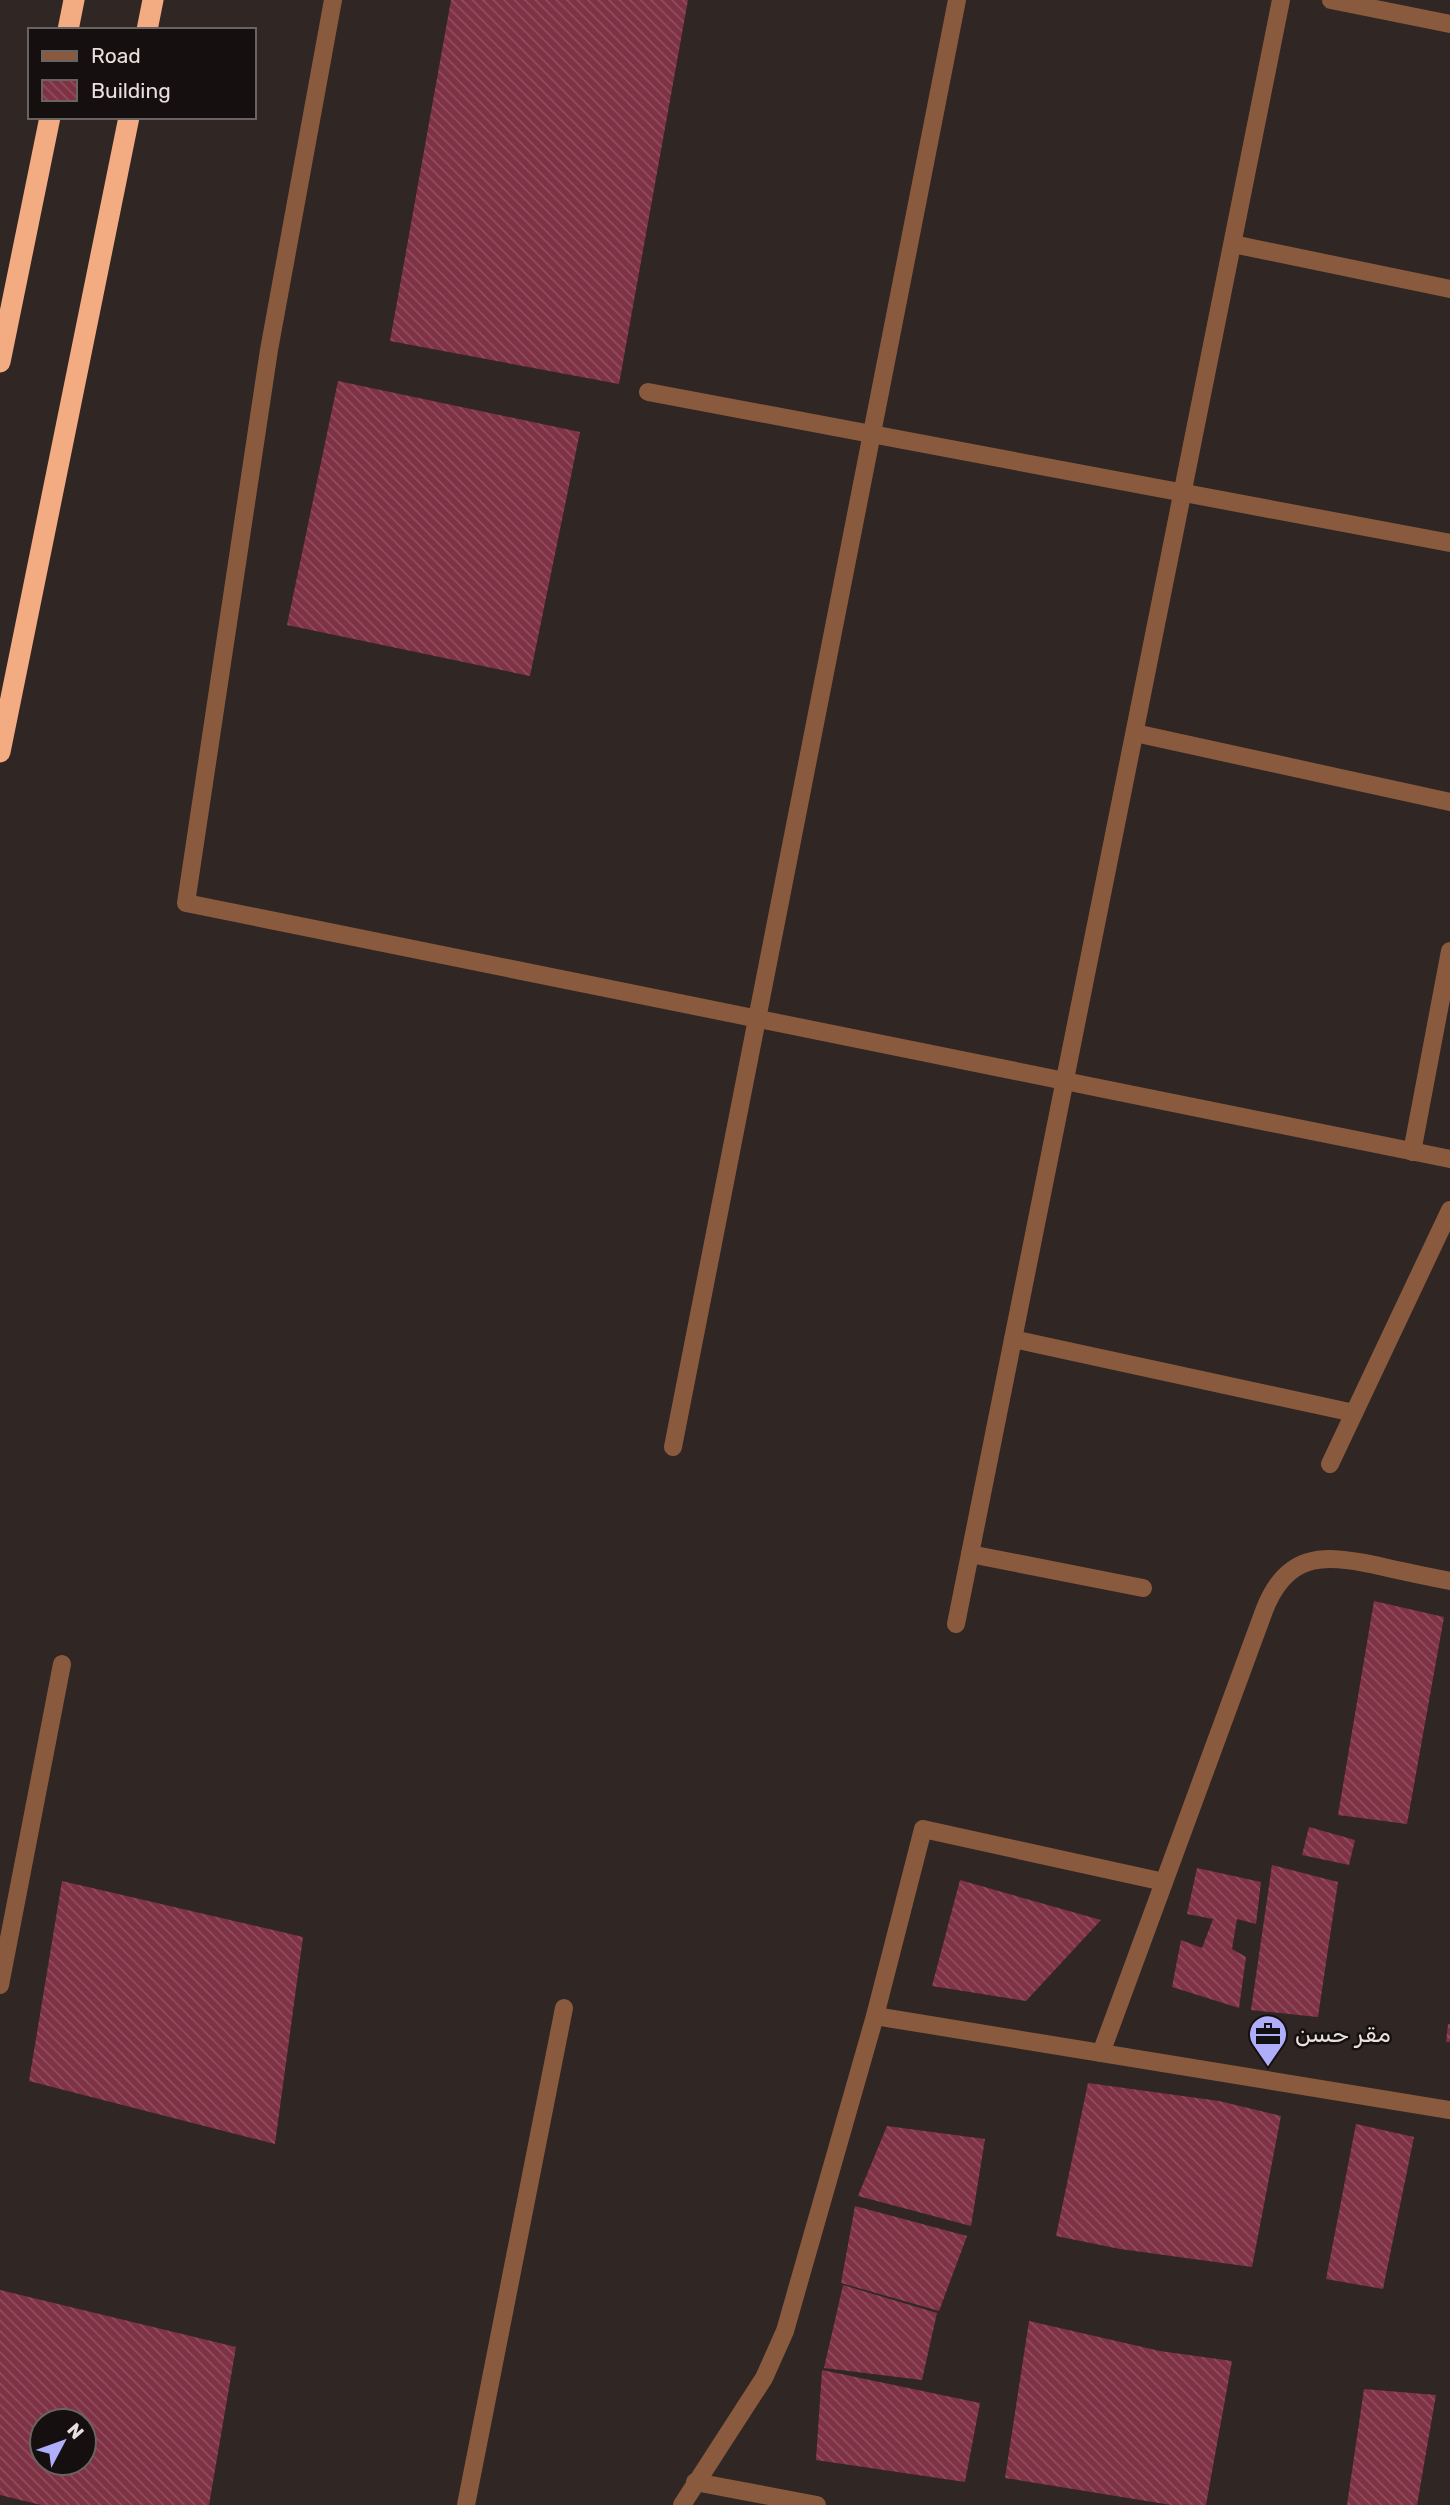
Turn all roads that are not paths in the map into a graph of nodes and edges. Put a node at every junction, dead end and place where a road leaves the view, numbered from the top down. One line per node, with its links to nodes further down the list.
1 (74, 0): 8 (highway)
2 (153, 0): 9 (highway)
3 (333, 0): 23 (street)
4 (957, 0): 16 (street)
5 (1281, 0): 12 (street)
6 (1331, 0): 7 (street)
7 (1450, 24)
8 (68, 28)
9 (147, 28)
10 (50, 119): 14 (highway)
11 (129, 119): 20 (highway)
12 (1233, 244): 13 (street); 17 (street)
13 (1450, 289)
14 (0, 362)
15 (648, 392): 16 (street)
16 (871, 434): 17 (street); 23 (street)
17 (1183, 492): 18 (street); 19 (street)
18 (1450, 543)
19 (1135, 733): 21 (street); 24 (street)
20 (0, 752)
21 (1450, 802)
22 (1450, 951): 25 (street)
23 (757, 1020): 24 (street); 30 (street)
24 (1065, 1081): 25 (street); 28 (street)
25 (1412, 1152): 26 (street)
26 (1450, 1159)
27 (1450, 1210): 29 (street)
28 (1013, 1339): 29 (street); 32 (street)
29 (1354, 1413): 31 (street)
30 (673, 1447)
31 (1330, 1464)
32 (970, 1554): 34 (street); 35 (street)
33 (1450, 1581): 37 (street)
34 (1143, 1588)
35 (956, 1625)
36 (62, 1664): 38 (street)
37 (1164, 1882): 40 (street); 41 (street)
38 (0, 1985)
39 (564, 2008): 44 (street)
40 (875, 2017): 41 (street); 43 (street)
41 (1101, 2053): 42 (street)
42 (1450, 2110)
43 (695, 2482): 45 (street); 46 (street)
44 (466, 2505)
45 (682, 2505)
46 (817, 2505)

